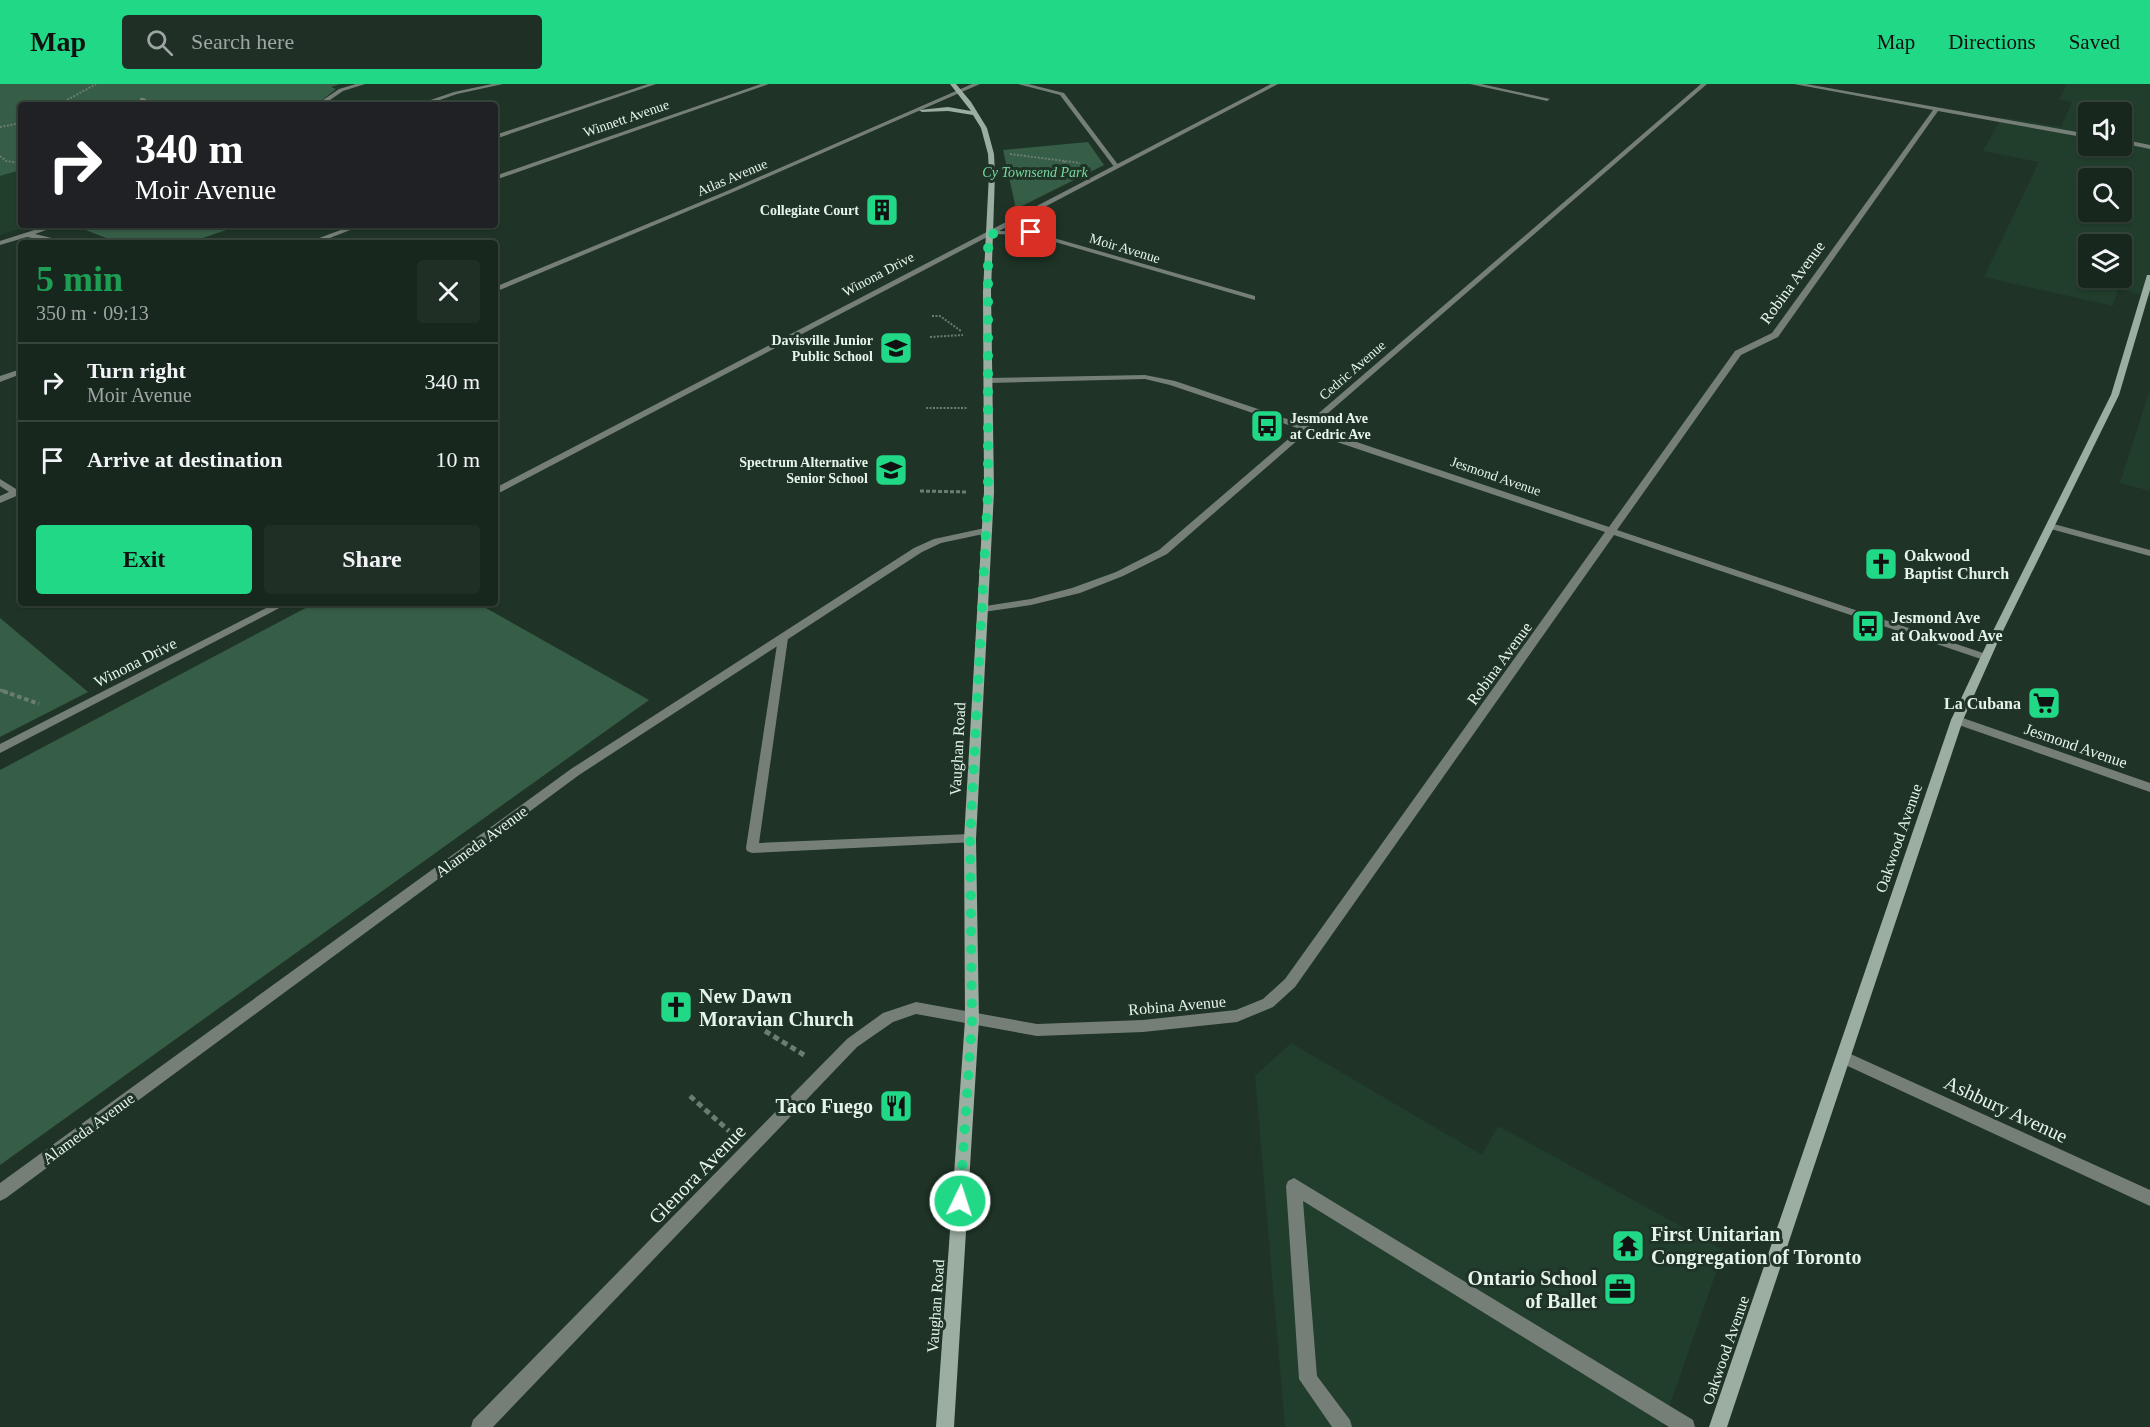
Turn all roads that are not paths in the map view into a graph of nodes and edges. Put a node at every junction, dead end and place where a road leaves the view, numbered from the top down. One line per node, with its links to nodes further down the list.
1 (362, 84): 16 (street)
2 (500, 84): 17 (street)
3 (653, 84): 22 (street)
4 (766, 84): 26 (street, Winnett Avenue)
5 (952, 84): 12 (street, Vaughan Road)
6 (977, 84): 12 (street, Atlas Avenue)
7 (1021, 84): 25 (street)
8 (1275, 84): 25 (street, Winona Drive)
9 (1473, 84): 14 (street)
10 (1704, 84): 40 (street, Cedric Avenue)
11 (1797, 84): 18 (street)
12 (960, 92): 19 (street, Atlas Avenue); 20 (street, Vaughan Road)
13 (142, 99): 15 (street)
14 (1547, 99)
15 (146, 102)
16 (332, 102)
17 (428, 102)
18 (1937, 109): 21 (street); 47 (street, Robina Avenue)
19 (922, 110): 20 (street); 35 (street, Atlas Avenue)
20 (976, 114): 29 (street, Vaughan Road)
21 (2078, 134)
22 (498, 136)
23 (2132, 143): 24 (street)
24 (2150, 147)
25 (1117, 167): 29 (street, Winona Drive)
26 (498, 177)
27 (48, 228): 30 (street)
28 (352, 228): 32 (street)
29 (989, 234): 36 (street, Moir Avenue); 39 (street, Vaughan Road); 42 (street, Winona Drive)
30 (27, 235): 31 (street); 33 (street)
31 (53, 240)
32 (318, 240)
33 (0, 243)
34 (2150, 277): 45 (street, Oakwood Avenue)
35 (498, 290)
36 (1252, 298)
37 (18, 372): 38 (street)
38 (0, 379)
39 (988, 380): 40 (street, Jesmond Avenue); 46 (street, Vaughan Road)
40 (1306, 427): 47 (street, Jesmond Avenue); 50 (street, Cedric Avenue)
41 (0, 482): 43 (street)
42 (498, 490)
43 (18, 491): 44 (street)
44 (0, 500)
45 (2050, 526): 48 (street); 52 (street, Oakwood Avenue)
46 (985, 531): 50 (street, Vaughan Road); 51 (street, Alameda Avenue)
47 (1613, 531): 52 (street, Jesmond Avenue); 57 (street, Robina Avenue)
48 (2150, 553)
49 (278, 606): 54 (street, Winona Drive)
50 (982, 609): 56 (street, Vaughan Road)
51 (783, 638): 56 (street); 59 (street, Alameda Avenue)
52 (1985, 657): 53 (street, Oakwood Avenue)
53 (1957, 720): 55 (street, Jesmond Avenue); 58 (street, Oakwood Avenue)
54 (0, 750)
55 (2150, 789)
56 (970, 839): 57 (street, Vaughan Road)
57 (972, 1020): 61 (street, Glenora Avenue); 62 (street, Vaughan Road)
58 (1844, 1057): 60 (street, Ashbury Avenue); 65 (street, Oakwood Avenue)
59 (0, 1193)
60 (2150, 1198)
61 (480, 1427)
62 (945, 1427)
63 (1343, 1427): 64 (street)
64 (1686, 1427)
65 (1718, 1427)

